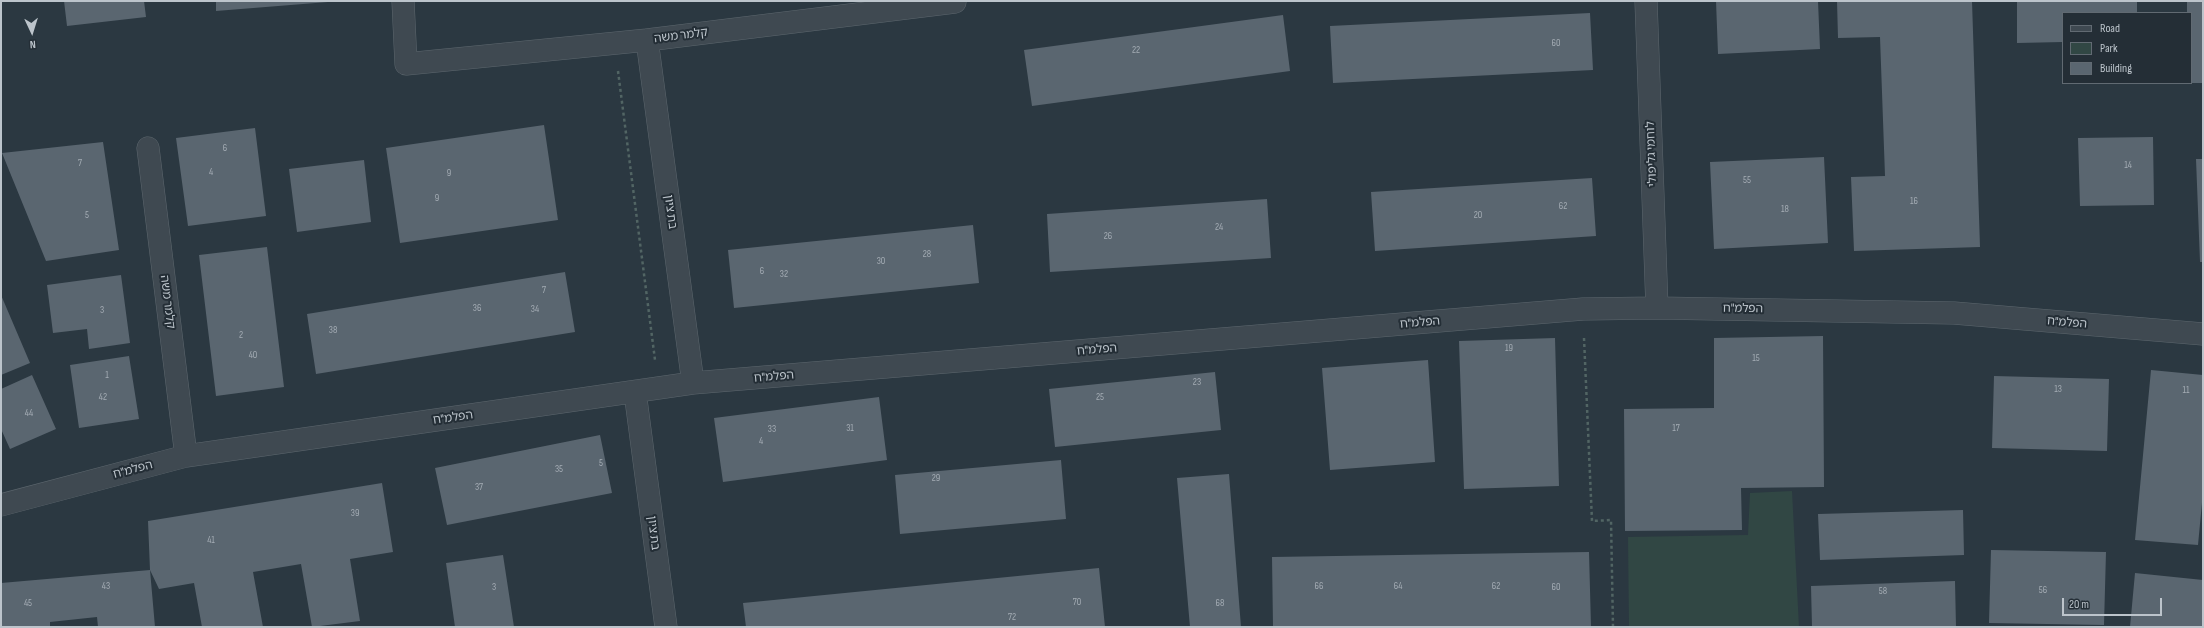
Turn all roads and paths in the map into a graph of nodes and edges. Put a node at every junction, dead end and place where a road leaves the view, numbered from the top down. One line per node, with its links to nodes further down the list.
1 (403, 1): 5 (street, קלמר משה)
2 (1646, 1): 7 (street, לוחמי גליפולי)
3 (955, 2): 4 (street, קלמר משה)
4 (647, 40): 5 (street, קלמר משה); 10 (street, בת ציון)
5 (615, 43): 11 (path)
6 (148, 148): 13 (street, קלמר משה)
7 (1657, 308): 8 (street, הפלמ"ח); 9 (street, הפלמ"ח)
8 (1583, 309): 10 (street, הפלמ"ח); 16 (path)
9 (2203, 334)
10 (693, 383): 11 (street, הפלמ"ח)
11 (659, 389): 12 (street, הפלמ"ח)
12 (635, 392): 13 (street, הפלמ"ח); 15 (street, בת ציון)
13 (186, 456): 14 (street, הפלמ"ח)
14 (1, 504)
15 (666, 627)
16 (1613, 627)

